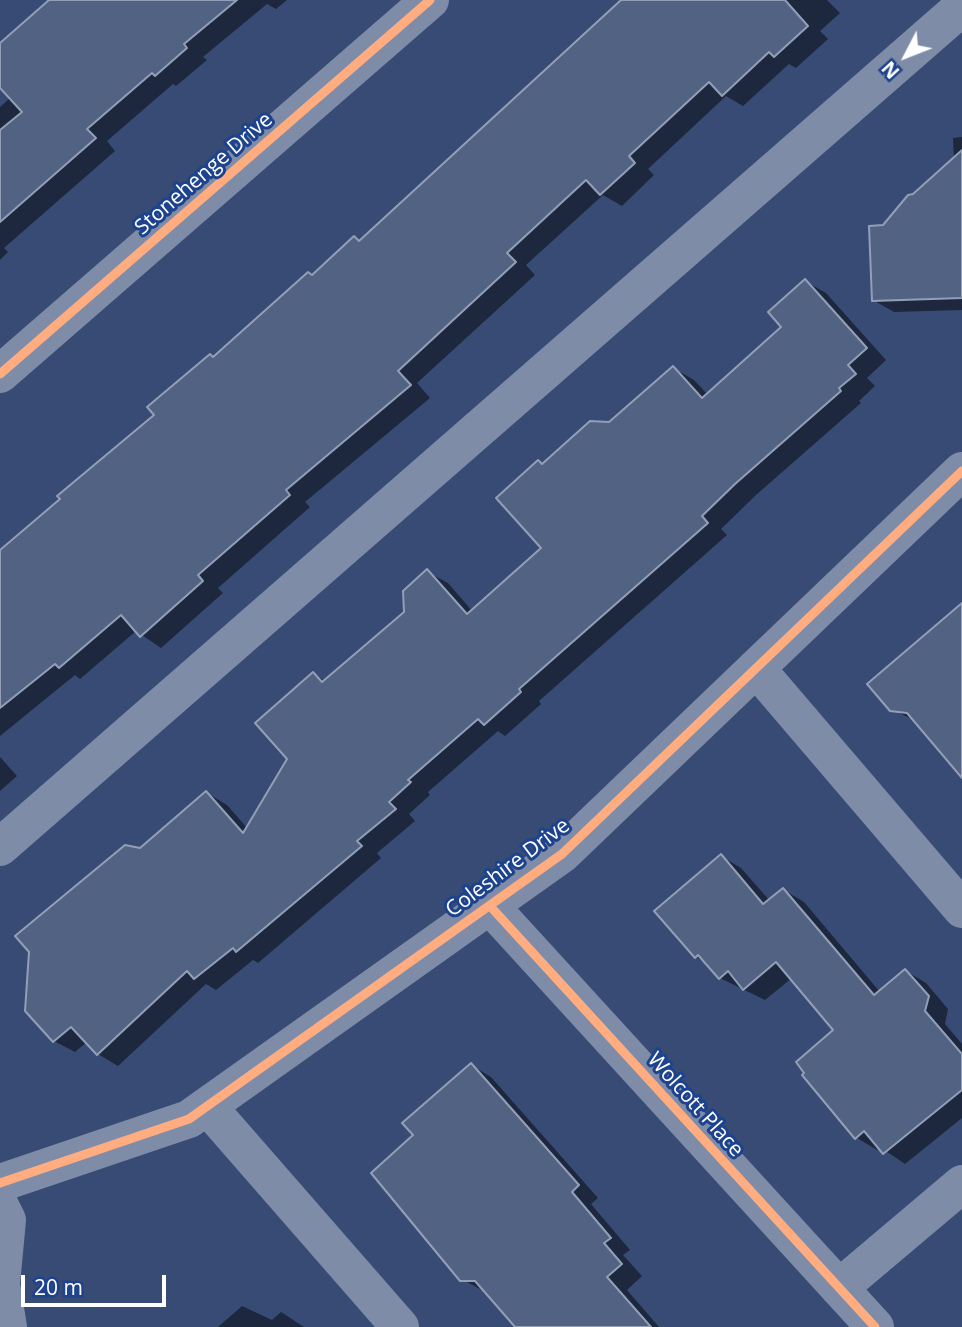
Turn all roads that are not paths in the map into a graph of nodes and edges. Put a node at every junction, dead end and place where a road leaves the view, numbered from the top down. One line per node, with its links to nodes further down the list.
1 (430, 0): 3 (street, Stonehenge Drive)
2 (962, 7): 6 (street)
3 (0, 374)
4 (962, 471): 5 (street, Coleshire Drive)
5 (756, 668): 7 (street, Coleshire Drive); 8 (street)
6 (0, 847)
7 (490, 905): 9 (street, Coleshire Drive); 13 (street, Wolcott Place)
8 (962, 909)
9 (208, 1107): 10 (street, Coleshire Drive); 15 (street)
10 (0, 1183)
11 (962, 1184): 13 (street)
12 (0, 1206): 14 (street)
13 (839, 1287): 16 (street, Wolcott Place)
14 (8, 1327)
15 (400, 1327)
16 (875, 1327)

